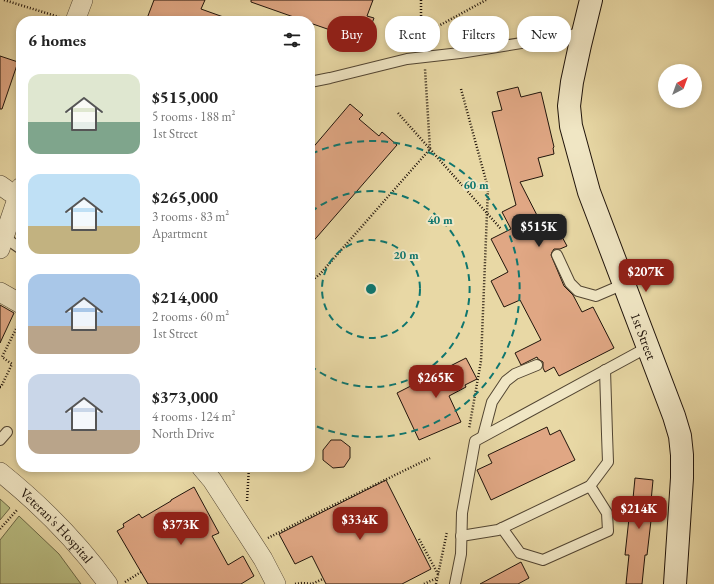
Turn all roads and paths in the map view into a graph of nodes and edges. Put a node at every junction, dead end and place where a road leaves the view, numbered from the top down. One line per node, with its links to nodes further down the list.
1 (4, 0): 6 (path)
2 (83, 0): 7 (street)
3 (422, 0): 8 (path)
4 (486, 0): 9 (path)
5 (591, 0): 10 (street, 1st Street)
6 (57, 16)
7 (73, 16)
8 (421, 16)
9 (440, 25)
10 (583, 33): 12 (lane); 25 (street, 1st Street)
11 (424, 66): 15 (path)
12 (315, 81)
13 (461, 89): 19 (path)
14 (398, 113): 15 (path)
15 (430, 149): 19 (path); 24 (path)
16 (0, 185): 17 (street)
17 (16, 191)
18 (16, 203): 21 (street)
19 (486, 212): 20 (path); 33 (path)
20 (502, 229)
21 (2, 243): 22 (lane)
22 (16, 247)
23 (557, 255): 25 (lane)
24 (315, 278)
25 (624, 284): 29 (street, 1st Street)
26 (0, 292): 27 (street)
27 (16, 301)
28 (16, 330): 32 (path)
29 (648, 347): 31 (lane); 59 (street, 1st Street)
30 (537, 365): 34 (lane)
31 (605, 370): 34 (lane); 39 (lane)
32 (0, 386)
33 (468, 432)
34 (483, 436): 45 (lane)
35 (430, 458): 46 (path)
36 (0, 472): 51 (street, Veteran's Hospital)
37 (205, 472): 53 (street)
38 (249, 472): 40 (path)
39 (590, 486): 42 (lane); 42 (lane)
40 (246, 505)
41 (20, 506): 43 (path)
42 (502, 528): 45 (lane)
43 (0, 529)
44 (447, 530): 49 (path)
45 (461, 536): 58 (lane)
46 (266, 539)
47 (419, 539): 49 (path)
48 (141, 572): 52 (path)
49 (437, 576): 56 (path); 57 (path)
50 (323, 579): 55 (path)
51 (108, 584)
52 (121, 584)
53 (276, 584)
54 (295, 584): 55 (path)
55 (312, 584)
56 (424, 584)
57 (436, 584)
58 (455, 584)
59 (675, 584)

